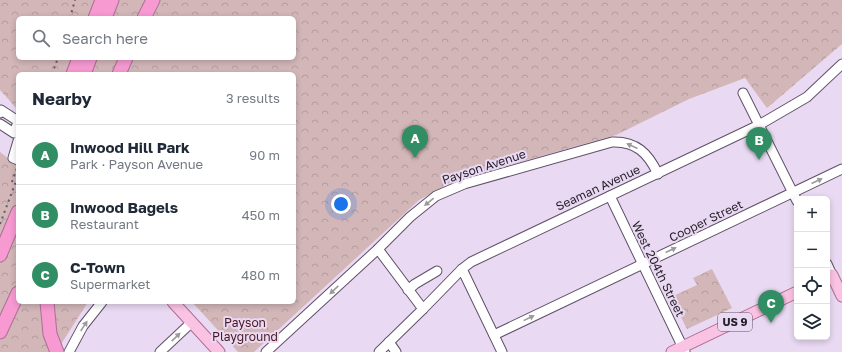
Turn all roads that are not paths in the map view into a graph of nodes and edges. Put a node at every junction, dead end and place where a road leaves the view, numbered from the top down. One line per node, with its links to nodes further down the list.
1 (102, 0): 4 (highway)
2 (112, 0): 5 (highway)
3 (153, 0): 6 (highway)
4 (96, 16)
5 (107, 16)
6 (145, 16)
7 (78, 60): 11 (highway)
8 (89, 60): 12 (highway)
9 (125, 60): 13 (highway)
10 (842, 64): 18 (street, Seaman Avenue)
11 (74, 72)
12 (85, 72)
13 (120, 72)
14 (743, 93): 18 (street)
15 (0, 114): 17 (street)
16 (0, 124): 19 (street)
17 (16, 124)
18 (759, 126): 21 (street, Seaman Avenue); 22 (street)
19 (16, 128)
20 (842, 169): 22 (street, Cooper Street, one-way to 20)
21 (658, 174): 23 (street, Seaman Avenue); 26 (street, Payson Avenue, one-way to 26)
22 (793, 192): 24 (street); 28 (street, Cooper Street, one-way to 22)
23 (610, 196): 28 (street, West 204th Street); 29 (street, Seaman Avenue)
24 (795, 196)
25 (16, 217): 27 (highway)
26 (378, 249): 32 (street); 49 (street, Payson Avenue, one-way to 49)
27 (0, 255)
28 (643, 264): 42 (street, Cooper Street, one-way to 28); 44 (street, West 204th Street)
29 (462, 269): 39 (street, Seaman Avenue); 42 (street)
30 (437, 271): 32 (street)
31 (834, 275): 34 (main road)
32 (408, 290): 39 (street)
33 (794, 294): 44 (main road, US 9)
34 (842, 296)
35 (16, 297): 41 (highway)
36 (47, 304): 45 (highway)
37 (100, 304): 46 (street, one-way to 37)
38 (175, 304): 40 (main road)
39 (423, 309): 43 (street, Seaman Avenue)
40 (192, 322): 47 (street, one-way to 40); 48 (main road)
41 (0, 332)
42 (494, 335): 52 (street)
43 (389, 342): 50 (street, Seaman Avenue); 51 (street)
44 (684, 350): 53 (main road, US 9)
45 (57, 352)
46 (69, 352)
47 (160, 352)
48 (219, 352)
49 (266, 352)
50 (378, 352)
51 (396, 352)
52 (502, 352)
53 (672, 352)

